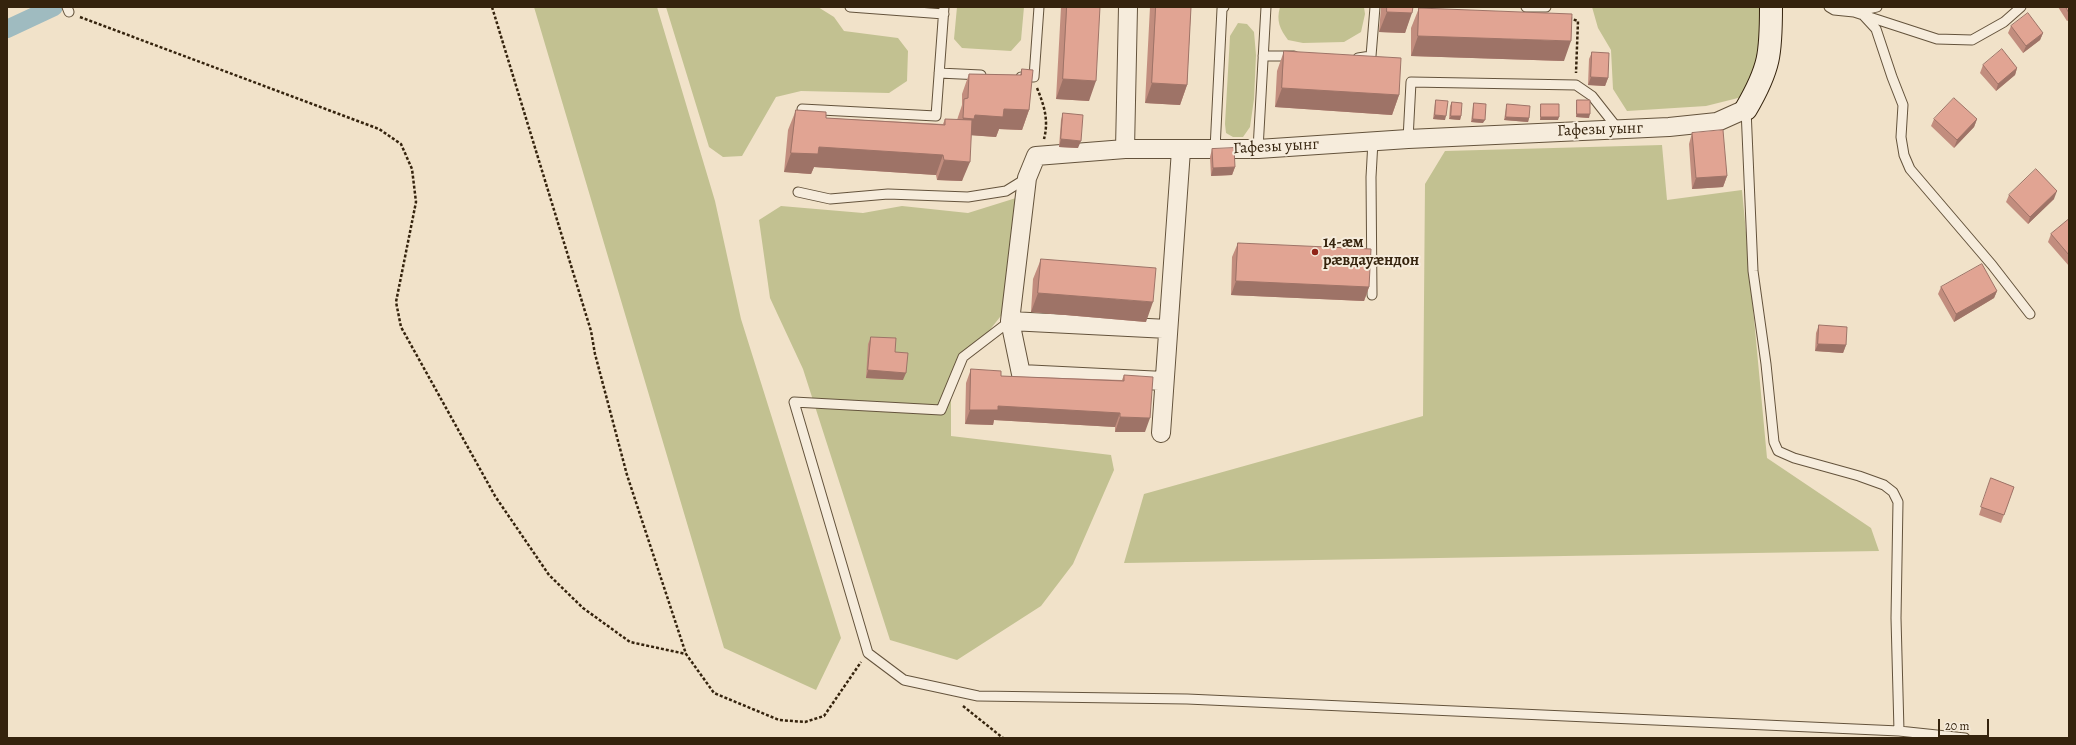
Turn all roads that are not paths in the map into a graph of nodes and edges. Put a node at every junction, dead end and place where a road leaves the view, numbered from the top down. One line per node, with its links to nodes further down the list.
1 (850, 7): 13 (lane)
2 (1039, 7): 21 (lane)
3 (1128, 7): 27 (street)
4 (1224, 7): 28 (lane)
5 (1266, 7): 16 (lane)
6 (1375, 7): 18 (lane)
7 (1526, 7): 8 (lane)
8 (1546, 7)
9 (1771, 7): 23 (street)
10 (1829, 7): 14 (lane)
11 (1877, 7): 14 (lane)
12 (2021, 7): 15 (lane)
13 (944, 10): 19 (lane)
14 (1854, 12): 15 (lane)
15 (1864, 16): 34 (lane)
16 (1263, 56): 17 (lane); 29 (lane)
17 (1306, 57)
18 (1345, 58)
19 (939, 73): 20 (lane); 22 (lane)
20 (994, 76)
21 (1010, 76)
22 (802, 109)
23 (1746, 109): 24 (street, Гафезы уынг); 39 (lane)
24 (1618, 129): 25 (street, Гафезы уынг); 25 (lane)
25 (1408, 139): 26 (street, Гафезы уынг)
26 (1373, 141): 29 (street, Гафезы уынг); 33 (lane)
27 (1125, 149): 30 (street, Гафезы уынг); 31 (street, Гафезы уынг)
28 (1215, 149): 29 (street, Гафезы уынг); 30 (street, Гафезы уынг)
29 (1258, 149)
30 (1181, 150): 36 (street)
31 (1027, 178): 32 (lane); 35 (street, Гафезы уынг)
32 (798, 192)
33 (1372, 295)
34 (2030, 314)
35 (1010, 321): 36 (street); 37 (street, Гафезы уынг); 39 (lane)
36 (1168, 328): 37 (street)
37 (1164, 381): 38 (street)
38 (1161, 433)
39 (1899, 731): 40 (lane)
40 (1965, 738)

